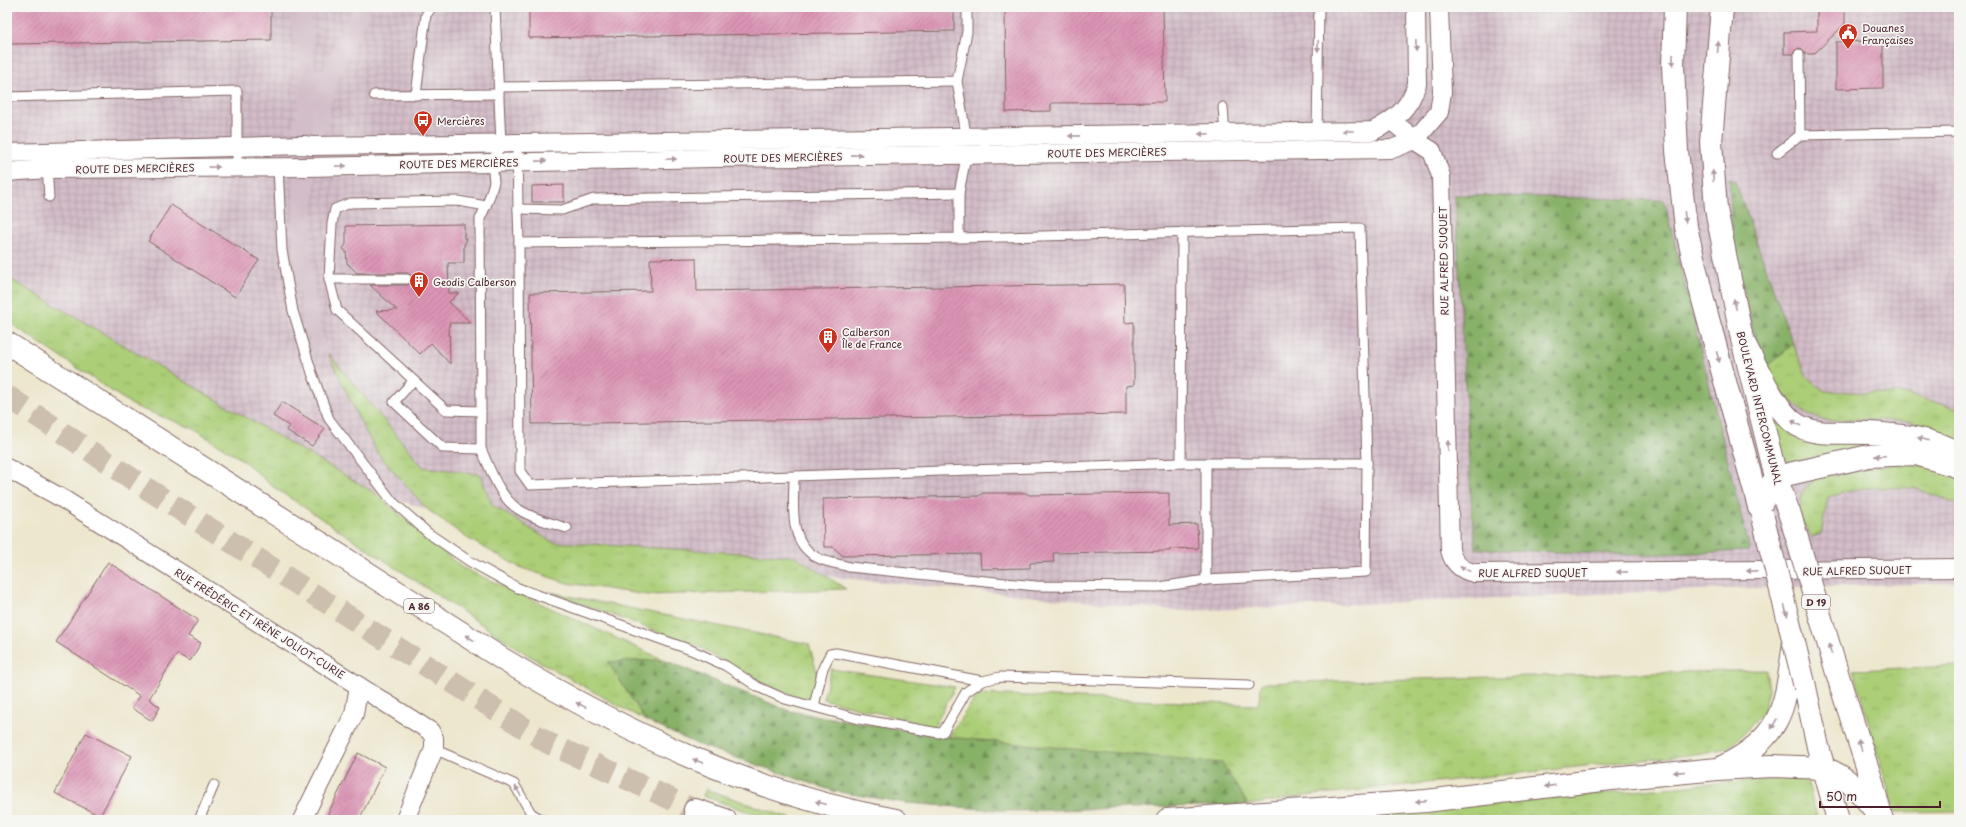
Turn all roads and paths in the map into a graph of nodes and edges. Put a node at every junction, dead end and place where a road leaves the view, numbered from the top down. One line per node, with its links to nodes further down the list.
1 (432, 7): 13 (lane)
2 (495, 7): 11 (lane)
3 (967, 7): 10 (lane)
4 (1319, 7): 17 (lane, one-way to 17)
5 (1416, 7): 16 (street, ROUTE DES MERCIÈRES, one-way to 16)
6 (1439, 7): 20 (street, ROUTE DES MERCIÈRES)
7 (1674, 7): 55 (main road, one-way to 55)
8 (1722, 7): 42 (main road, BOULEVARD INTERCOMMUNAL / D 19, one-way to 8)
9 (1799, 54): 19 (lane)
10 (957, 81): 11 (lane); 22 (lane)
11 (499, 90): 13 (lane); 24 (lane)
12 (374, 95): 13 (lane)
13 (416, 95)
14 (7, 97): 23 (lane)
15 (1223, 107): 21 (lane)
16 (1392, 121): 17 (street, ROUTE DES MERCIÈRES, one-way to 17); 20 (street, RUE ALFRED SUQUET)
17 (1317, 131): 21 (street, ROUTE DES MERCIÈRES)
18 (1959, 132): 19 (lane)
19 (1800, 135): 26 (lane)
20 (1416, 140): 21 (street, ROUTE DES MERCIÈRES); 57 (street, RUE ALFRED SUQUET, one-way to 20)
21 (1224, 142): 22 (street, ROUTE DES MERCIÈRES)
22 (967, 145): 24 (street, ROUTE DES MERCIÈRES); 33 (lane)
23 (237, 147): 24 (street, ROUTE DES MERCIÈRES); 25 (street, ROUTE DES MERCIÈRES); 30 (lane)
24 (512, 150): 28 (street, ROUTE DES MERCIÈRES); 36 (lane)
25 (47, 151): 27 (street, ROUTE DES MERCIÈRES); 31 (lane)
26 (1777, 153)
27 (7, 154)
28 (492, 162): 29 (street, ROUTE DES MERCIÈRES, one-way to 28); 35 (lane)
29 (278, 166): 30 (street, ROUTE DES MERCIÈRES); 63 (lane)
30 (237, 167): 31 (street, ROUTE DES MERCIÈRES, one-way to 30)
31 (47, 169): 32 (street, ROUTE DES MERCIÈRES); 34 (lane)
32 (7, 172)
33 (959, 193): 36 (lane); 38 (lane)
34 (49, 197)
35 (486, 206): 40 (lane); 45 (lane)
36 (518, 209): 39 (lane)
37 (1182, 232): 38 (lane); 48 (lane); 50 (lane)
38 (959, 238): 39 (lane)
39 (519, 243): 53 (lane)
40 (329, 279): 41 (lane); 44 (lane)
41 (407, 279)
42 (1742, 338): 47 (main road, one-way to 42); 54 (main road, BOULEVARD INTERCOMMUNAL / D 19)
43 (7, 343): 75 (main road, A 86, one-way to 43)
44 (413, 381): 45 (lane); 46 (lane)
45 (481, 411): 46 (lane)
46 (481, 448): 56 (lane)
47 (1959, 454)
48 (1181, 464): 49 (lane); 53 (lane)
49 (1206, 464): 50 (lane); 58 (lane)
50 (1367, 464): 58 (lane)
51 (1959, 467): 54 (main road, one-way to 54)
52 (7, 468): 61 (street, RUE FRÉDÉRIC ET IRÈNE JOLIOT-CURIE)
53 (794, 477): 58 (lane)
54 (1776, 477): 55 (main road); 69 (main road, BOULEVARD INTERCOMMUNAL / D 19, one-way to 54, bridge)
55 (1761, 512): 62 (main road, one-way to 62, bridge)
56 (567, 528)
57 (1959, 568)
58 (1206, 580)
59 (982, 681): 60 (lane); 63 (lane); 63 (lane)
60 (1249, 685)
61 (359, 686): 64 (street, RUE FRÉDÉRIC ET IRÈNE JOLIOT-CURIE); 71 (street)
62 (1796, 687): 65 (main road, one-way to 65); 66 (main road)
63 (814, 706)
64 (434, 748): 72 (street); 73 (lane, one-way to 64)
65 (1718, 769): 66 (main road); 76 (main road, one-way to 76)
66 (1833, 778): 69 (main road); 77 (main road)
67 (214, 785): 70 (lane)
68 (696, 810): 74 (main road)
69 (1881, 819)
70 (199, 820)
71 (302, 820)
72 (405, 820)
73 (542, 820)
74 (725, 820)
75 (896, 820)
76 (1167, 820)
77 (1838, 820)

